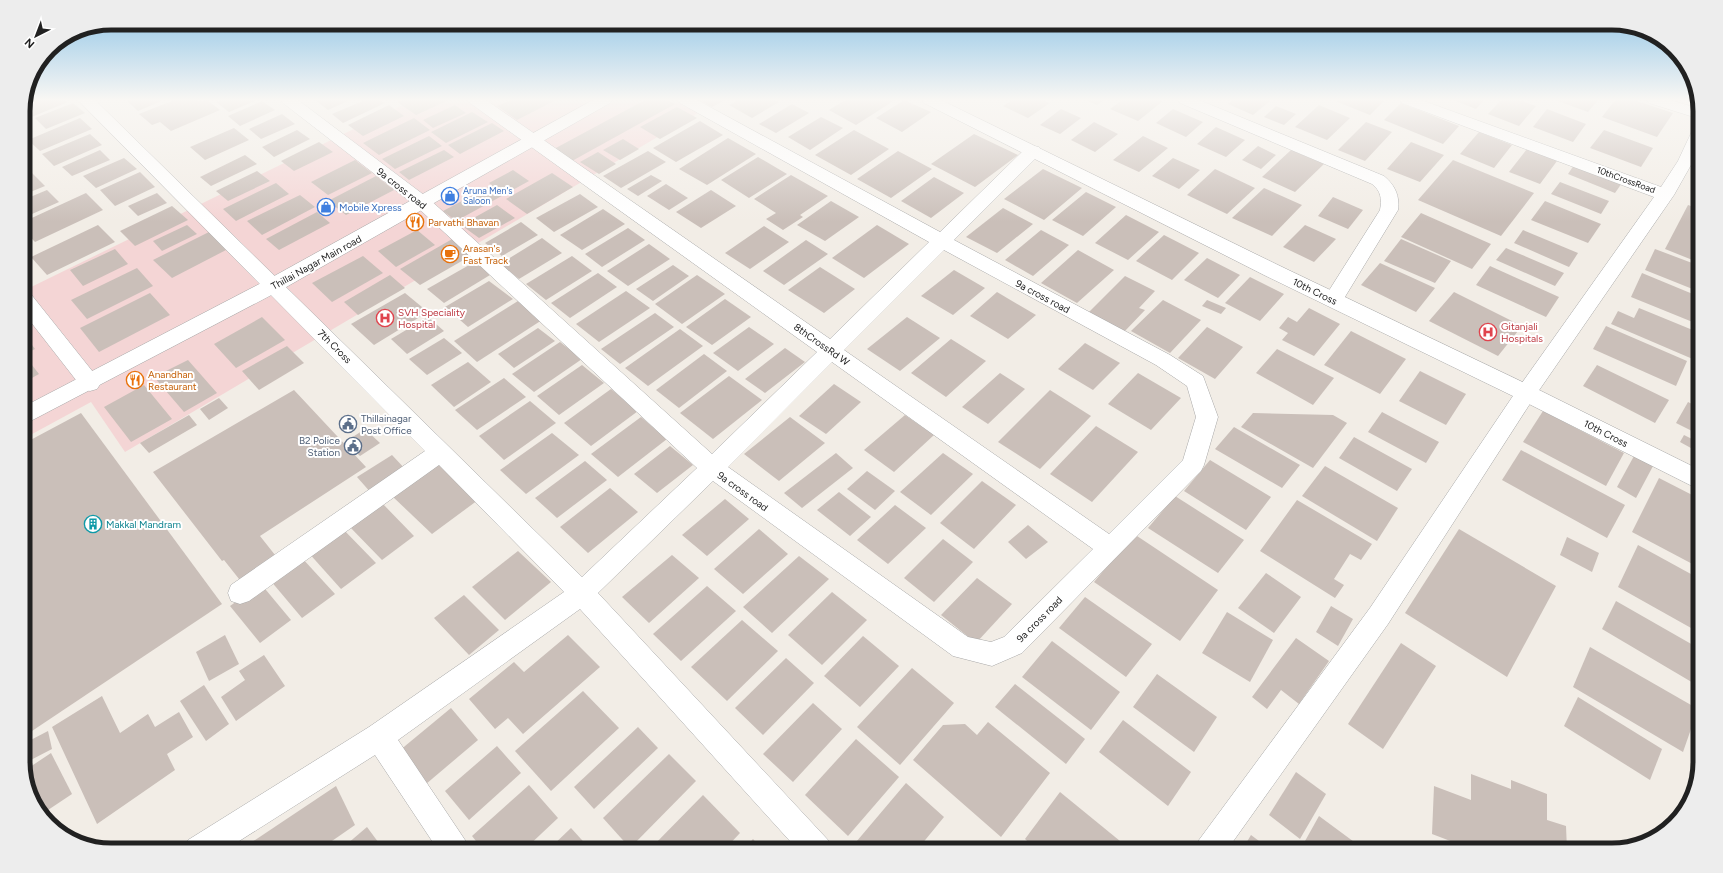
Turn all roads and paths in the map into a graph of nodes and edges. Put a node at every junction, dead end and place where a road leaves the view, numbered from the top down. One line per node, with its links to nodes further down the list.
1 (127, 141): 14 (street, 7th Cross)
2 (342, 141): 12 (street, 9a cross road)
3 (531, 141): 12 (street, Thillai Nagar Main road)
4 (536, 141): 17 (street, 8thCrossRd W)
5 (760, 141): 13 (street, 9a cross road)
6 (1012, 141): 10 (street, 10th Cross)
7 (1284, 141): 15 (street)
8 (1518, 141): 11 (street, 10thCrossRoad)
9 (1693, 146): 11 (street)
10 (1033, 151): 13 (street); 15 (street, 10th Cross)
11 (1665, 195): 19 (street)
12 (422, 202): 14 (street, Thillai Nagar Main road); 22 (street, 9a cross road)
13 (941, 241): 17 (street); 24 (street, 9a cross road)
14 (274, 285): 18 (street, Thillai Nagar Main road); 21 (street, 7th Cross)
15 (1333, 300): 19 (street, 10th Cross)
16 (30, 307): 18 (street)
17 (831, 350): 22 (street); 24 (street, 8thCrossRd W)
18 (90, 382): 20 (street, Thillai Nagar Main road)
19 (1526, 393): 23 (street, 10th Cross); 31 (street)
20 (30, 413)
21 (441, 452): 25 (street); 26 (street, 7th Cross)
22 (712, 468): 24 (street, 9a cross road); 26 (street)
23 (1693, 477)
24 (1110, 548)
25 (240, 593)
26 (582, 593): 27 (street); 30 (street, 7th Cross)
27 (379, 738): 28 (street); 29 (street)
28 (209, 843)
29 (450, 843)
30 (812, 843)
31 (1214, 843)

